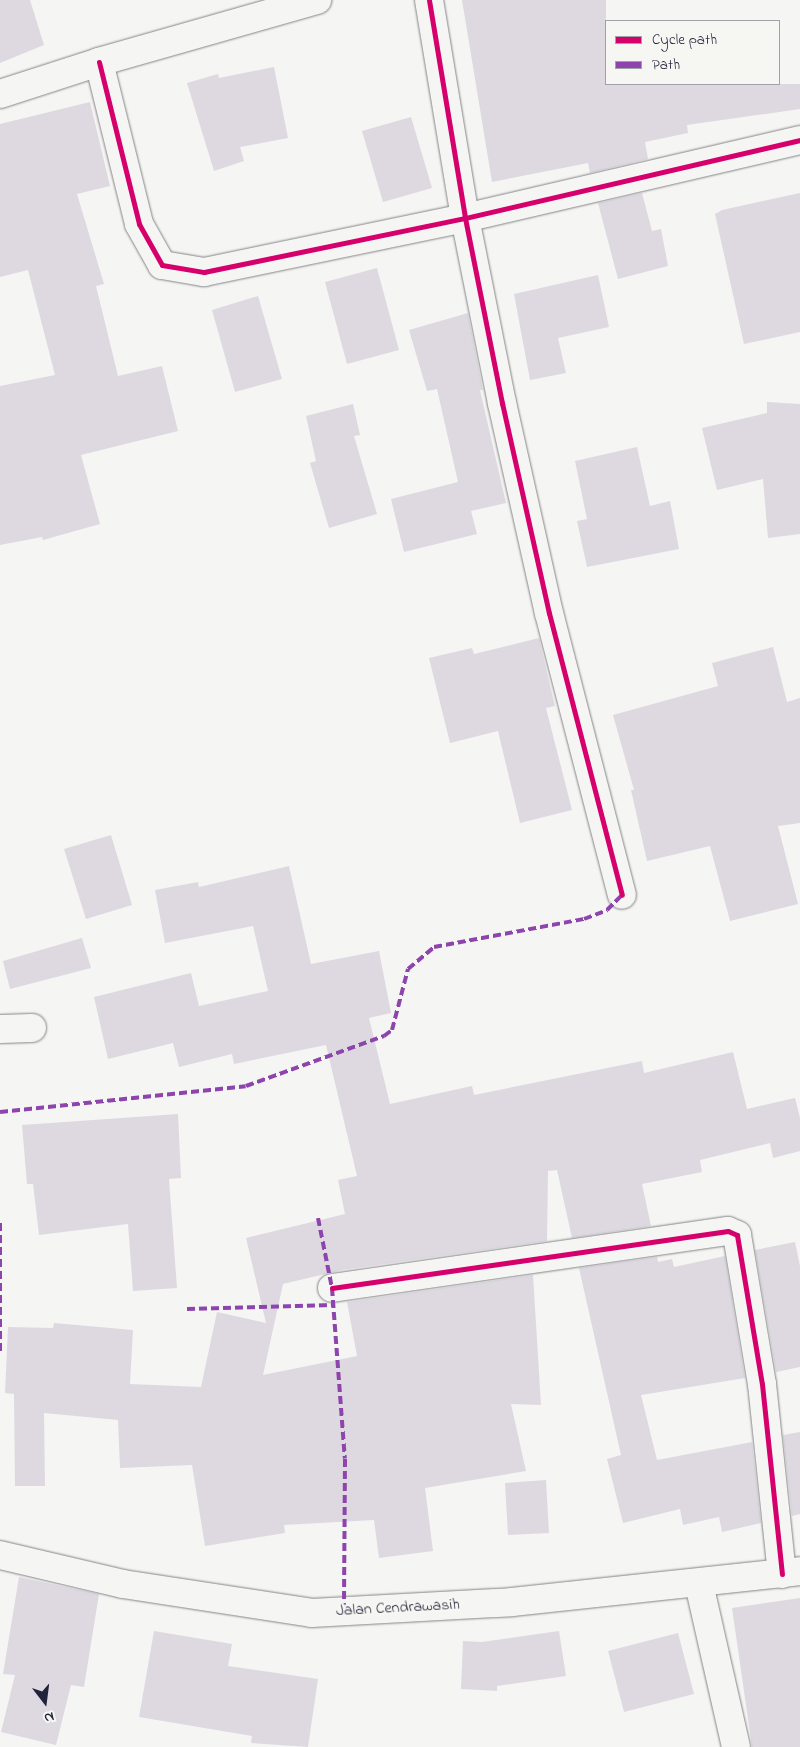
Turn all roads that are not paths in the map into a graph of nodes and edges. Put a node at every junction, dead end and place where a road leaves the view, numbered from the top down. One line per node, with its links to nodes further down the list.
1 (318, 0): 3 (street)
2 (429, 0): 6 (street)
3 (99, 62): 4 (street); 6 (street)
4 (0, 94)
5 (800, 140): 6 (street)
6 (465, 218): 7 (street)
7 (622, 894)
8 (32, 1028): 9 (street)
9 (0, 1029)
10 (332, 1288): 12 (street)
11 (0, 1556): 13 (street, Jalan Cendrawasih)
12 (791, 1572): 13 (street, Jalan Cendrawasih)
13 (699, 1584): 14 (street)
14 (736, 1747)

